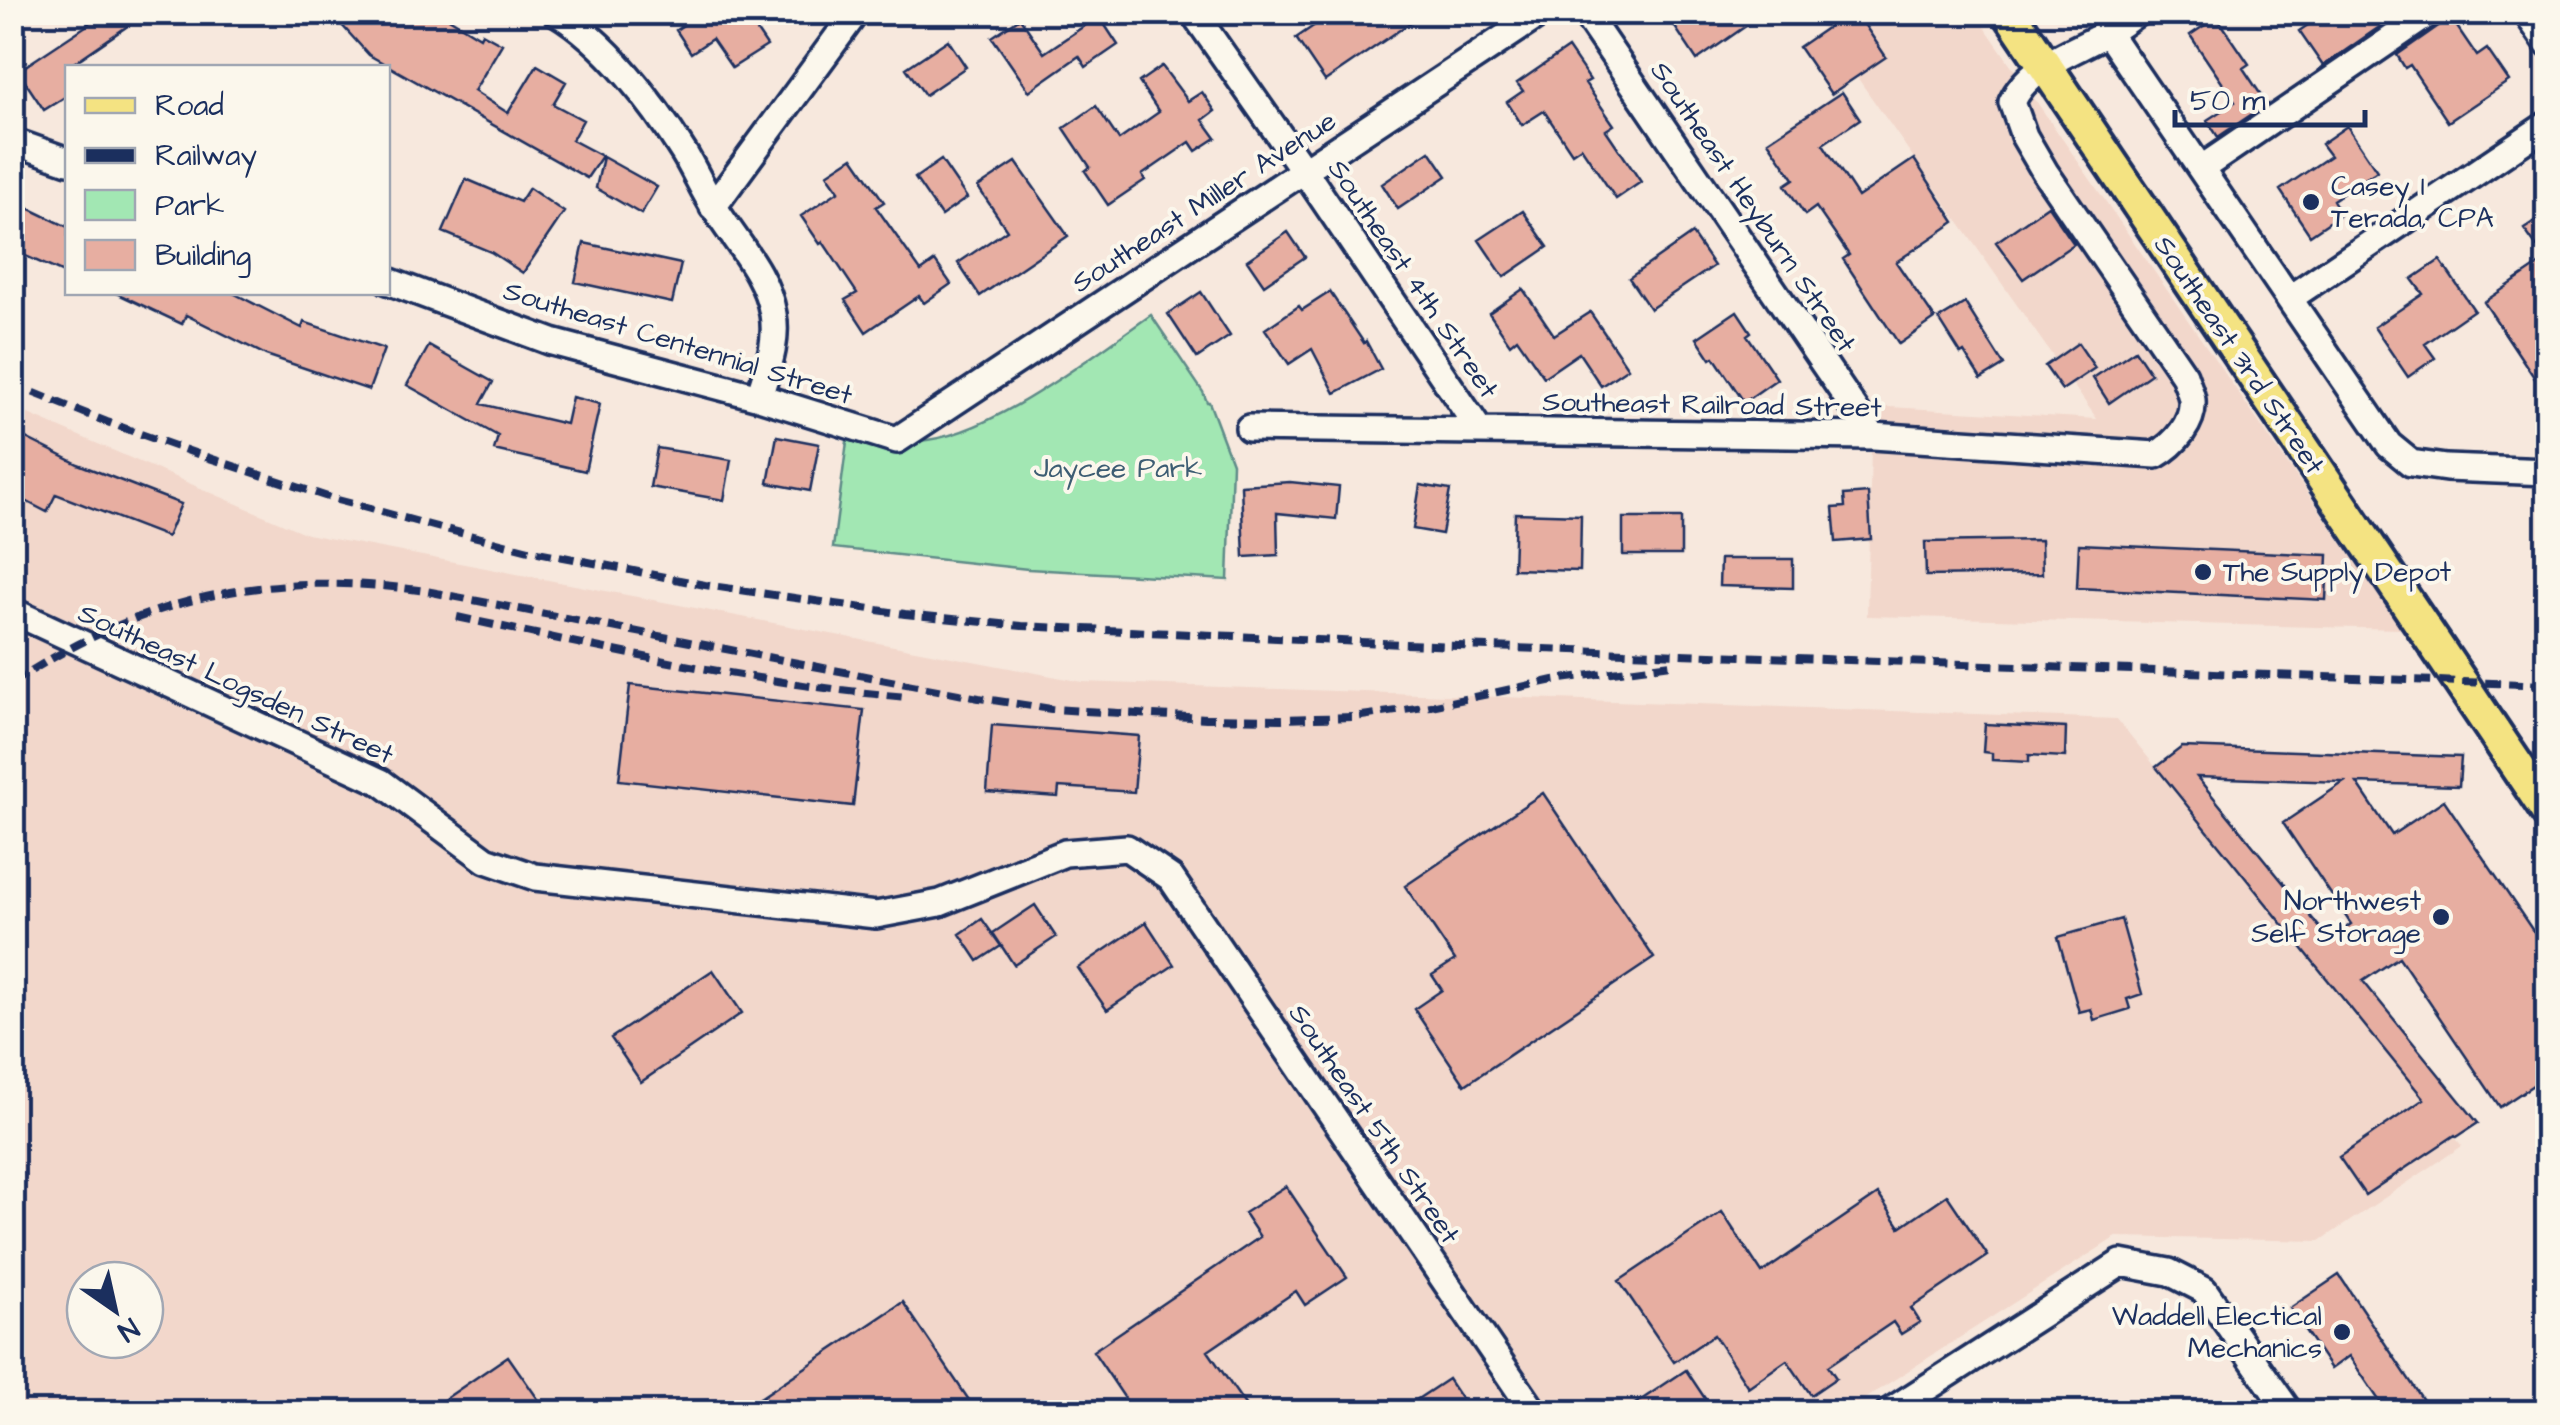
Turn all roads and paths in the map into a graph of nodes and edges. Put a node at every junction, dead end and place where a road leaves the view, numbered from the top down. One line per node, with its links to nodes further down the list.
1 (556, 12): 18 (street)
2 (856, 12): 18 (street)
3 (1194, 12): 17 (street, Southeast 4th Street)
4 (1543, 12): 17 (street, Southeast Miller Avenue)
5 (1584, 12): 24 (street, Southeast Heyburn Street)
6 (2008, 12): 12 (main road, Southeast 3rd Street)
7 (2138, 12): 10 (street)
8 (2431, 12): 16 (street)
9 (2526, 12): 11 (street)
10 (2108, 33): 12 (street); 16 (street)
11 (2548, 44)
12 (2045, 66): 26 (street, Southeast 3rd Street); 29 (main road, Southeast 3rd Street)
13 (2548, 124): 20 (street)
14 (12, 140): 15 (street)
15 (65, 160)
16 (2202, 168): 20 (street)
17 (1305, 172): 23 (street, Southeast 4th Street); 25 (street, Southeast Miller Avenue)
18 (713, 207): 21 (street)
19 (390, 282): 21 (street, Southeast Centennial Street)
20 (2290, 298): 27 (street)
21 (759, 397): 25 (street, Southeast Centennial Street)
22 (1249, 428): 23 (street, Southeast Railroad Street)
23 (1480, 431): 24 (street, Southeast Railroad Street)
24 (1873, 436): 26 (street, Southeast Railroad Street)
25 (897, 440)
26 (2171, 446)
27 (2548, 472)
28 (12, 611): 30 (street, Southeast Logsden Street)
29 (2548, 812)
30 (1171, 878): 31 (street, Southeast 5th Street)
31 (1526, 1410)
32 (1889, 1412): 33 (street)
33 (2289, 1412)

